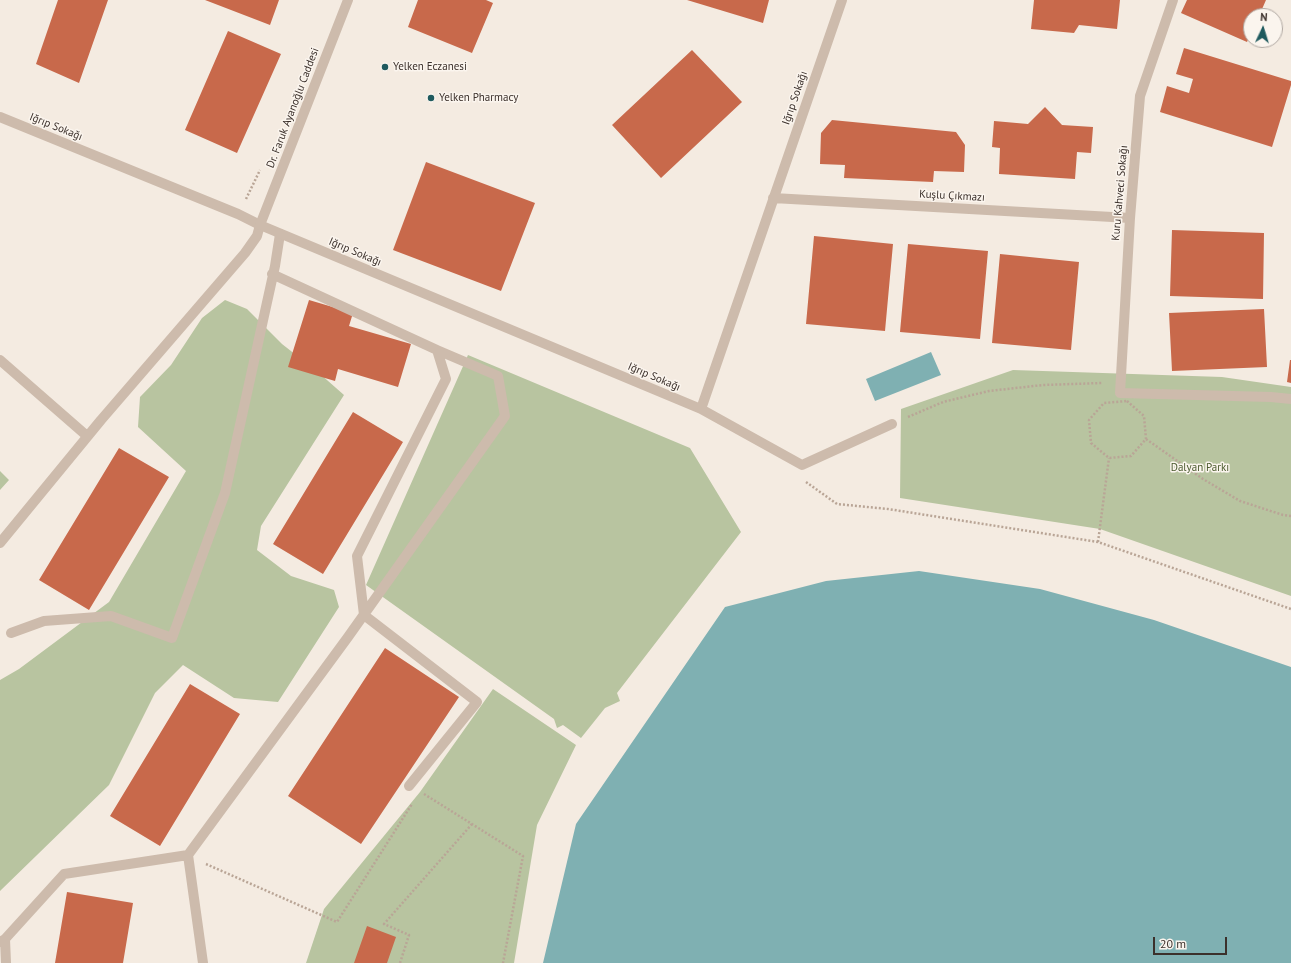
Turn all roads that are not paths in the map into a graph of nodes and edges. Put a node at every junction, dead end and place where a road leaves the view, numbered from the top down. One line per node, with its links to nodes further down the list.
1 (348, 0): 7 (street, Dr. Faruk Ayanoğlu Caddesi)
2 (842, 0): 5 (street, Iğrıp Sokağı)
3 (1173, 0): 6 (street, Kuru Kahveci Sokağı)
4 (0, 117): 7 (street, Iğrıp Sokağı)
5 (773, 198): 6 (street, Kuşlu Çıkmazı); 13 (street, Iğrıp Sokağı)
6 (1130, 218): 12 (street, Kuru Kahveci Sokağı)
7 (260, 225): 8 (street, Iğrıp Sokağı); 15 (street, Dr. Faruk Ayanoğlu Caddesi)
8 (280, 234): 9 (street); 13 (street, Iğrıp Sokağı)
9 (272, 274): 10 (street); 18 (street)
10 (437, 350): 17 (street); 17 (street)
11 (0, 360): 15 (street)
12 (1291, 399)
13 (701, 409): 14 (street, Iğrıp Sokağı)
14 (892, 424)
15 (87, 436): 16 (street, Dr. Faruk Ayanoğlu Caddesi)
16 (0, 543)
17 (364, 615): 19 (street); 20 (street)
18 (11, 633)
19 (410, 786)
20 (188, 856): 21 (street); 23 (street)
21 (3, 941): 22 (street)
22 (6, 963)
23 (203, 963)

